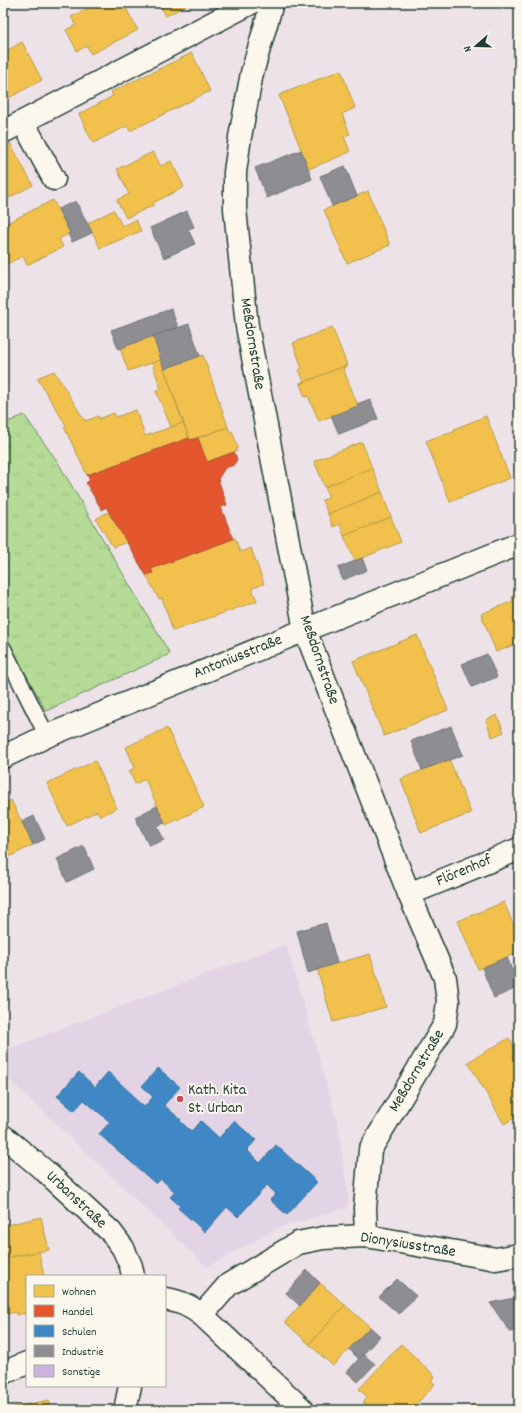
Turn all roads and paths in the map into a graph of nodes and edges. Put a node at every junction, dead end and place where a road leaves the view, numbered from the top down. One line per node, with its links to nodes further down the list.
1 (251, 3): 3 (street)
2 (272, 3): 7 (street, Meßdornstraße)
3 (23, 122): 4 (street); 5 (street)
4 (3, 132)
5 (54, 179)
6 (519, 544): 7 (street, Antoniusstraße)
7 (304, 630): 9 (street, Antoniusstraße); 12 (street, Meßdornstraße)
8 (3, 648): 9 (lane)
9 (47, 736): 10 (street, Antoniusstraße)
10 (3, 757)
11 (519, 848): 12 (street, Flörenhof)
12 (409, 894): 14 (street, Meßdornstraße)
13 (3, 1136): 16 (street, Urbanstraße)
14 (366, 1236): 15 (street, Dionysiusstraße); 18 (street, Dionysiusstraße)
15 (519, 1255)
16 (133, 1275)
17 (166, 1299): 18 (street)
18 (202, 1315): 23 (street)
19 (26, 1363): 20 (street)
20 (3, 1373)
21 (130, 1387): 22 (street)
22 (125, 1410)
23 (303, 1410)

